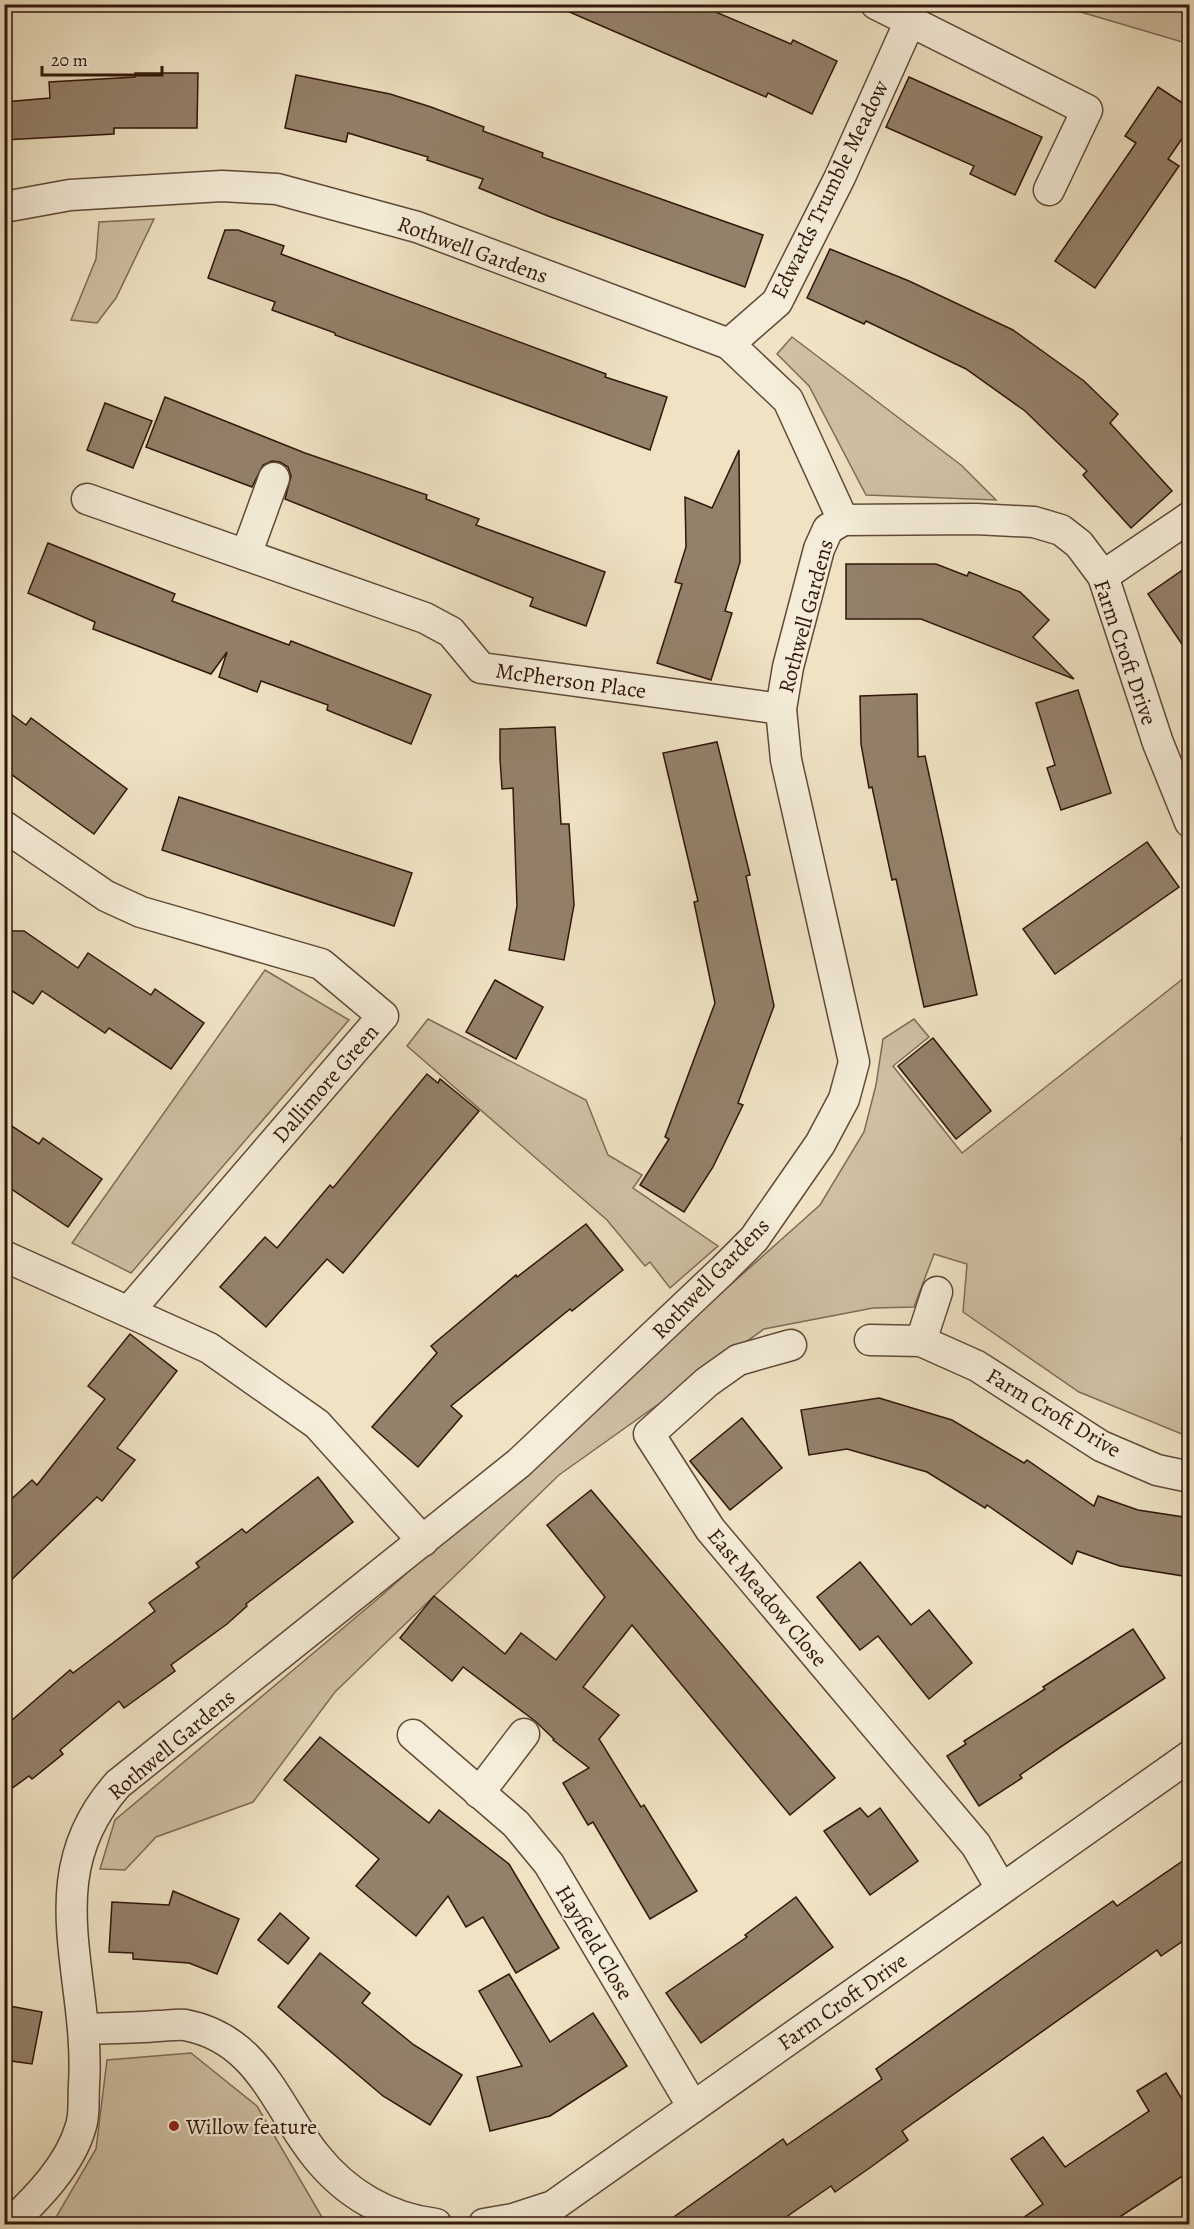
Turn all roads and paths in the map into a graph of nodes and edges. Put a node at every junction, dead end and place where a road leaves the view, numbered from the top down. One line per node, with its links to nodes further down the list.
1 (876, 4): 2 (street)
2 (910, 21): 3 (street); 5 (street, Edwards Trumble Meadow)
3 (1049, 190)
4 (4, 207): 5 (street, Rothwell Gardens)
5 (729, 344): 9 (street, Rothwell Gardens)
6 (274, 478): 10 (street)
7 (87, 499): 10 (street, McPherson Place)
8 (1190, 518): 11 (street)
9 (843, 520): 11 (street, Farm Croft Drive); 12 (street, Rothwell Gardens)
10 (246, 555): 12 (street, McPherson Place)
11 (1102, 576): 13 (street, Farm Croft Drive)
12 (781, 709): 22 (street, Rothwell Gardens)
13 (1190, 822)
14 (4, 826): 17 (street, Dallimore Green)
15 (4, 1256): 17 (street)
16 (937, 1292): 19 (street)
17 (129, 1311): 22 (street)
18 (870, 1340): 19 (street, Farm Croft Drive)
19 (921, 1341): 21 (street, Farm Croft Drive)
20 (791, 1345): 27 (street, East Meadow Close)
21 (1190, 1477)
22 (423, 1540): 28 (street, Rothwell Gardens)
23 (524, 1734): 26 (street)
24 (413, 1735): 26 (street, Hayfield Close)
25 (1190, 1756): 27 (street, Farm Croft Drive)
26 (479, 1793): 29 (street, Hayfield Close)
27 (1001, 1888): 29 (street, Farm Croft Drive)
28 (84, 2029): 30 (street, Rothwell Gardens); 31 (street)
29 (693, 2107): 32 (street, Farm Croft Drive)
30 (10, 2224)
31 (436, 2224)
32 (484, 2224)

